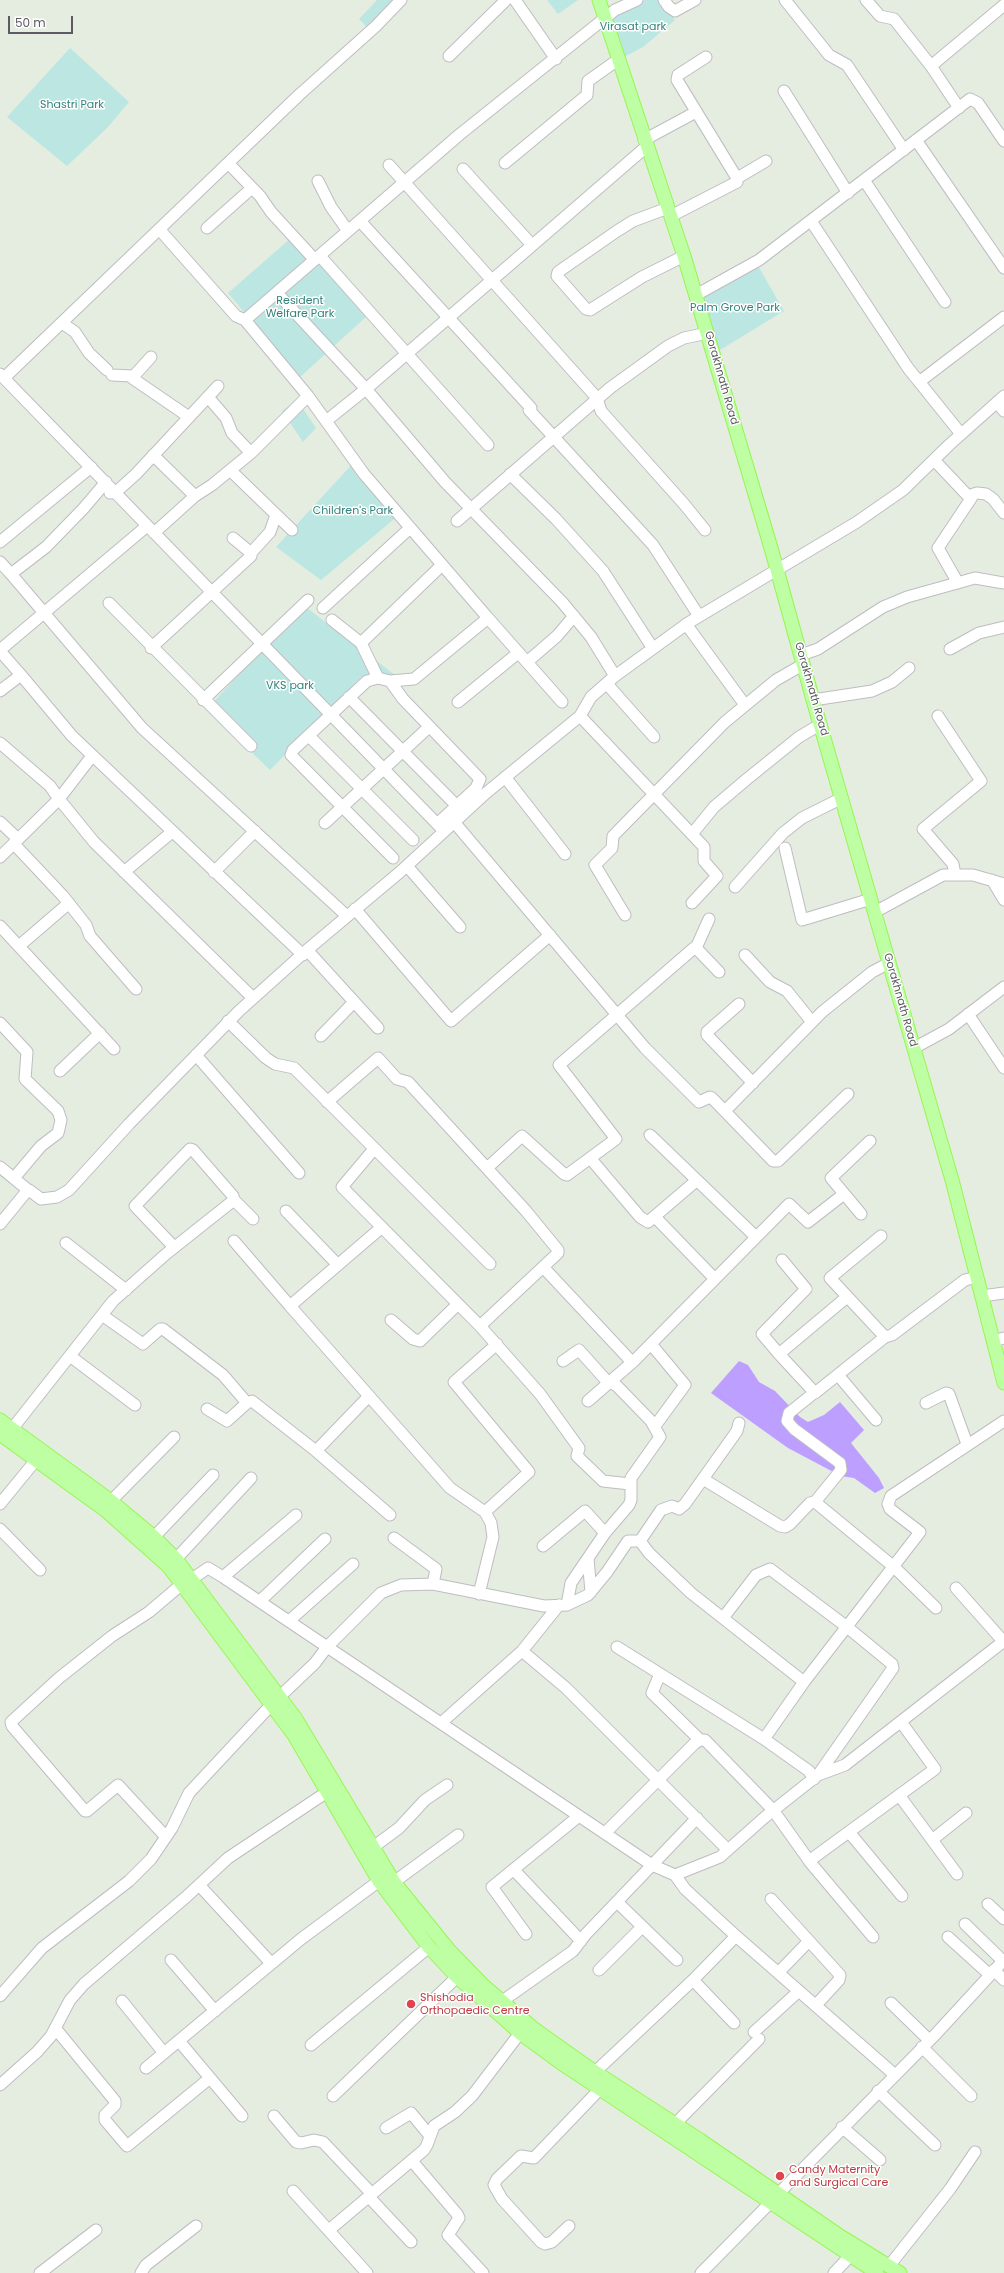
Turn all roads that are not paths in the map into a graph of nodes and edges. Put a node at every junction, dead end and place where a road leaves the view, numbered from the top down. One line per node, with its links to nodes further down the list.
1 (400, 0): 25 (street)
2 (506, 0): 12 (street)
3 (515, 0): 14 (street)
4 (599, 0): 11 (main road, Gorakhnath Road)
5 (637, 0): 11 (street)
6 (664, 0): 7 (street)
7 (695, 0)
8 (785, 0): 23 (street)
9 (866, 0): 16 (street)
10 (1004, 5): 16 (street)
11 (606, 18): 14 (street); 15 (main road, Gorakhnath Road)
12 (449, 56)
13 (706, 57): 19 (street)
14 (556, 59): 31 (street)
15 (619, 59): 22 (main road, Gorakhnath Road); 26 (street)
16 (931, 66): 18 (street)
17 (784, 92): 34 (street)
18 (959, 108): 20 (street); 21 (street)
19 (696, 112): 22 (street); 24 (street)
20 (916, 140): 23 (street); 44 (street)
21 (1004, 141)
22 (645, 143): 35 (main road, Gorakhnath Road); 41 (street)
23 (904, 150): 29 (street)
24 (766, 161)
25 (228, 163): 33 (street); 39 (street)
26 (505, 163)
27 (389, 165): 31 (street)
28 (464, 169): 41 (street)
29 (864, 180): 34 (street); 48 (street)
30 (318, 181): 40 (street)
31 (405, 182): 36 (street); 45 (street)
32 (737, 182): 35 (street)
33 (252, 188): 38 (street); 43 (street)
34 (848, 192): 37 (street)
35 (669, 212): 42 (main road, Gorakhnath Road); 42 (street)
36 (360, 221): 40 (street); 50 (street)
37 (811, 221): 47 (street); 58 (street)
38 (207, 228)
39 (159, 229): 51 (street); 52 (street)
40 (348, 231): 43 (street)
41 (532, 245): 45 (street)
42 (684, 256): 47 (main road, Gorakhnath Road)
43 (317, 258): 46 (street); 54 (street)
44 (1004, 268)
45 (493, 279): 50 (street); 63 (street)
46 (277, 293): 51 (street); 60 (street)
47 (696, 295): 53 (main road, Gorakhnath Road)
48 (945, 302)
49 (1004, 317): 58 (street)
50 (448, 319): 54 (street); 68 (street)
51 (245, 320): 61 (street)
52 (62, 323): 56 (street); 57 (street)
53 (708, 333): 63 (street); 94 (main road, Gorakhnath Road)
54 (408, 354): 60 (street); 69 (street)
55 (151, 357): 57 (street)
56 (2, 376): 73 (street)
57 (132, 376): 65 (street)
58 (919, 382): 67 (street)
59 (218, 386): 62 (street)
60 (366, 389): 66 (street); 81 (street)
61 (308, 396): 66 (street); 70 (street)
62 (208, 397): 65 (street); 70 (street)
63 (598, 398): 68 (street); 88 (street)
64 (1002, 403): 67 (street)
65 (189, 417): 71 (street)
66 (326, 421): 85 (street)
67 (961, 434): 72 (street)
68 (553, 437): 75 (street); 104 (street)
69 (488, 445)
70 (251, 453): 74 (street)
71 (153, 455): 77 (street); 79 (street)
72 (934, 460): 80 (street); 94 (street)
73 (91, 467): 76 (street); 90 (street)
74 (230, 470): 79 (street); 83 (street)
75 (510, 474): 81 (street); 111 (street)
76 (106, 482): 77 (street); 78 (street)
77 (116, 492): 78 (street); 86 (street)
78 (94, 496): 95 (street)
79 (195, 496): 86 (street)
80 (972, 497): 82 (street); 96 (street)
81 (471, 509): 84 (street); 103 (street)
82 (1004, 513)
83 (276, 515): 87 (street); 91 (street)
84 (457, 521)
85 (410, 528): 93 (street); 101 (street)
86 (151, 530): 98 (street); 102 (street)
87 (292, 530)
88 (704, 530)
89 (232, 538): 91 (street)
90 (0, 542)
91 (251, 553): 98 (street)
92 (0, 562): 95 (street)
93 (442, 565): 105 (street); 109 (street)
94 (778, 570): 104 (street); 116 (main road, Gorakhnath Road)
95 (11, 574): 102 (street)
96 (958, 583): 97 (street); 116 (street)
97 (1003, 584)
98 (212, 593): 110 (street); 112 (street)
99 (308, 600): 110 (street)
100 (109, 603): 112 (street)
101 (323, 608)
102 (43, 612): 113 (street); 154 (street)
103 (574, 616): 117 (street); 120 (street)
104 (698, 616): 107 (street)
105 (488, 618): 115 (street); 122 (street)
106 (332, 620): 109 (street)
107 (686, 624): 111 (street); 130 (street)
108 (1004, 627): 114 (street)
109 (361, 643): 121 (street)
110 (262, 644): 126 (street); 131 (street)
111 (652, 647): 120 (street)
112 (151, 648): 126 (street)
113 (0, 650): 119 (street)
114 (950, 650)
115 (518, 653): 117 (street); 128 (street)
116 (803, 659): 127 (main road, Gorakhnath Road); 130 (street)
117 (527, 662): 129 (street)
118 (909, 668): 127 (street)
119 (21, 675): 124 (street); 141 (street)
120 (615, 676): 123 (street)
121 (378, 678): 122 (street); 125 (street)
122 (390, 681): 135 (street)
123 (606, 684): 132 (street); 137 (street)
124 (0, 691)
125 (349, 698): 131 (street); 140 (street)
126 (203, 700): 139 (street)
127 (813, 700): 134 (main road, Gorakhnath Road)
128 (458, 702)
129 (562, 702)
130 (745, 705): 145 (street)
131 (331, 715): 136 (street); 142 (street)
132 (580, 716): 143 (street); 145 (street)
133 (938, 716): 166 (street)
134 (821, 724): 146 (main road, Gorakhnath Road); 156 (street)
135 (430, 727): 140 (street); 148 (street)
136 (309, 736): 144 (street); 149 (street)
137 (654, 737)
138 (0, 743): 147 (street)
139 (251, 746)
140 (403, 752): 142 (street); 148 (street)
141 (92, 756): 147 (street); 155 (street)
142 (384, 770): 144 (street); 153 (street)
143 (505, 777): 151 (street); 160 (street)
144 (362, 789): 149 (street); 157 (street)
145 (653, 794): 156 (street); 176 (street)
146 (842, 798): 169 (street); 170 (main road, Gorakhnath Road)
147 (59, 799): 158 (street); 164 (street)
148 (457, 806): 153 (street)
149 (342, 808): 152 (street); 162 (street)
150 (0, 822): 158 (street)
151 (454, 822): 153 (street); 180 (street)
152 (325, 823)
153 (441, 828): 163 (street)
154 (255, 831): 165 (street); 175 (street)
155 (172, 832): 164 (street); 165 (street)
156 (692, 834): 173 (street)
157 (413, 840)
158 (16, 841): 161 (street); 172 (street)
159 (785, 848): 170 (street)
160 (565, 854)
161 (0, 857)
162 (393, 858)
163 (407, 866): 175 (street); 178 (street)
164 (124, 872): 189 (street)
165 (214, 872): 183 (street)
166 (956, 875): 167 (street); 174 (street)
167 (992, 880): 168 (street); 171 (street)
168 (1004, 884)
169 (735, 887)
170 (871, 899): 174 (main road, Gorakhnath Road)
171 (1004, 900)
172 (69, 903): 181 (street); 188 (street)
173 (692, 903)
174 (875, 912): 185 (main road, Gorakhnath Road)
175 (351, 913): 180 (street); 183 (street)
176 (625, 915)
177 (710, 919): 182 (street)
178 (460, 927)
179 (2, 933): 181 (street)
180 (550, 935): 192 (street)
181 (19, 946): 198 (street)
182 (696, 948): 186 (street); 192 (street)
183 (305, 953): 189 (street); 190 (street)
184 (745, 955): 195 (street)
185 (889, 963): 195 (street); 200 (main road, Gorakhnath Road)
186 (719, 972)
187 (1004, 987): 193 (street)
188 (136, 989)
189 (253, 998): 194 (street)
190 (354, 1002): 197 (street); 199 (street)
191 (739, 1004): 205 (street)
192 (616, 1013): 208 (street); 212 (street)
193 (968, 1014): 200 (street); 203 (street)
194 (228, 1021): 202 (street); 207 (street)
195 (812, 1022): 205 (street)
196 (0, 1023): 216 (street)
197 (378, 1028)
198 (100, 1033): 201 (street); 204 (street)
199 (321, 1036)
200 (914, 1048): 236 (main road, Gorakhnath Road)
201 (114, 1049)
202 (196, 1055): 215 (street); 218 (street)
203 (1004, 1068)
204 (60, 1071)
205 (753, 1083): 208 (street)
206 (848, 1094): 208 (street)
207 (328, 1102): 211 (street); 214 (street)
208 (725, 1111)
209 (650, 1135): 217 (street)
210 (870, 1141): 219 (street)
211 (374, 1149): 226 (street); 233 (street)
212 (590, 1158): 214 (street); 223 (street)
213 (0, 1167): 216 (street)
214 (486, 1168): 235 (street)
215 (299, 1173)
216 (14, 1178): 218 (street)
217 (696, 1182): 223 (street); 228 (street)
218 (28, 1190): 225 (street)
219 (844, 1194): 222 (street); 228 (street)
220 (234, 1200): 224 (street); 231 (street); 231 (street)
221 (286, 1211): 234 (street)
222 (861, 1214)
223 (655, 1217): 237 (street)
224 (253, 1218)
225 (0, 1224)
226 (382, 1227): 234 (street); 242 (street)
227 (881, 1236): 241 (street)
228 (756, 1238): 237 (street)
229 (234, 1241): 243 (street)
230 (66, 1243): 238 (street)
231 (174, 1247): 238 (street)
232 (782, 1260): 251 (street)
233 (490, 1264)
234 (338, 1265): 243 (street)
235 (543, 1267): 246 (street); 254 (street)
236 (977, 1277): 240 (main road, Gorakhnath Road); 247 (street)
237 (716, 1279): 250 (street)
238 (126, 1290): 244 (street)
239 (1004, 1293): 240 (street)
240 (982, 1296): 248 (main road, Gorakhnath Road)
241 (847, 1297): 247 (street); 251 (street)
242 (458, 1304): 245 (street); 246 (street)
243 (290, 1306): 259 (street)
244 (102, 1315): 252 (street); 261 (street)
245 (390, 1320)
246 (480, 1326): 249 (street)
247 (885, 1337): 255 (street)
248 (998, 1339): 257 (main road, Gorakhnath Road)
249 (496, 1344): 278 (street); 282 (street)
250 (651, 1344): 254 (street); 269 (street)
251 (779, 1354): 258 (street)
252 (70, 1356): 263 (street); 270 (street)
253 (563, 1360): 256 (street)
254 (635, 1360): 256 (street)
255 (838, 1375): 258 (street); 266 (street)
256 (610, 1383): 260 (street); 269 (street)
257 (1004, 1383)
258 (814, 1392): 280 (street)
259 (369, 1396): 273 (street); 282 (street)
260 (588, 1400)
261 (247, 1403): 264 (street); 273 (street)
262 (926, 1403): 272 (street)
263 (135, 1405)
264 (207, 1408)
265 (0, 1420): 270 (main road)
266 (876, 1420)
267 (1004, 1420): 272 (street)
268 (739, 1423): 277 (street)
269 (655, 1426): 278 (street)
270 (6, 1432): 274 (main road); 279 (main road)
271 (174, 1437): 279 (street)
272 (967, 1444): 295 (street)
273 (316, 1451): 284 (street)
274 (36, 1460): 281 (street); 298 (main road)
275 (213, 1475): 287 (street)
276 (252, 1478): 293 (street)
277 (703, 1479): 280 (street); 290 (street)
278 (630, 1484): 286 (street)
279 (111, 1501): 287 (main road)
280 (815, 1502): 295 (street)
281 (0, 1504)
282 (485, 1512): 302 (street)
283 (296, 1515): 297 (street)
284 (390, 1515)
285 (0, 1529): 296 (street)
286 (605, 1533): 291 (street); 292 (street)
287 (154, 1537): 293 (main road)
288 (394, 1538): 299 (street)
289 (325, 1539): 303 (street)
290 (640, 1541): 301 (street); 306 (street)
291 (543, 1546)
292 (588, 1558): 301 (street); 304 (street)
293 (176, 1559): 298 (main road)
294 (353, 1564): 307 (street)
295 (894, 1567): 305 (street); 308 (street)
296 (40, 1570)
297 (223, 1577): 298 (street); 303 (street)
298 (187, 1581): 315 (main road); 332 (street)
299 (433, 1584): 302 (street); 310 (street)
300 (956, 1588): 309 (street)
301 (591, 1592): 304 (street)
302 (479, 1594): 304 (street)
303 (260, 1601): 307 (street)
304 (563, 1605): 312 (street)
305 (936, 1608)
306 (723, 1618): 308 (street); 314 (street)
307 (289, 1621): 310 (street)
308 (847, 1627): 314 (street); 320 (street)
309 (1004, 1641): 316 (street)
310 (327, 1647): 315 (street); 317 (street)
311 (617, 1647): 313 (street)
312 (522, 1651): 317 (street); 321 (street)
313 (660, 1674): 318 (street); 319 (street)
314 (804, 1682): 318 (street)
315 (276, 1700): 323 (main road); 332 (street); 334 (main road)
316 (901, 1722): 320 (street); 324 (street)
317 (441, 1723): 327 (street)
318 (764, 1739): 320 (street)
319 (700, 1740): 321 (street); 325 (street)
320 (816, 1777): 325 (street)
321 (659, 1779): 328 (street); 330 (street)
322 (447, 1785): 334 (street)
323 (327, 1792): 341 (main road); 343 (street)
324 (899, 1795): 329 (street); 333 (street)
325 (773, 1810): 335 (street); 336 (street)
326 (966, 1813): 333 (street)
327 (579, 1816): 330 (street); 338 (street)
328 (697, 1818): 335 (street); 337 (street)
329 (849, 1832): 336 (street); 344 (street)
330 (605, 1833): 337 (street)
331 (458, 1835): 342 (street)
332 (166, 1837): 369 (street)
333 (932, 1840): 339 (street)
334 (372, 1848): 342 (main road)
335 (728, 1850): 340 (street)
336 (810, 1862): 353 (street)
337 (652, 1865): 340 (street); 346 (street)
338 (514, 1870): 351 (street); 355 (street)
339 (957, 1874)
340 (675, 1875): 352 (street)
341 (379, 1881): 357 (main road); 361 (street)
342 (394, 1882): 371 (main road)
343 (199, 1885): 361 (street); 376 (street)
344 (902, 1896)
345 (771, 1899): 356 (street)
346 (617, 1902): 350 (street); 355 (street)
347 (988, 1904): 348 (street)
348 (1004, 1919)
349 (965, 1924): 360 (street)
350 (642, 1927): 359 (street); 362 (street)
351 (526, 1934)
352 (736, 1936): 363 (street); 366 (street)
353 (873, 1937)
354 (948, 1937): 364 (street)
355 (580, 1941): 371 (street)
356 (810, 1941): 363 (street); 373 (street)
357 (429, 1947): 365 (main road); 380 (street)
358 (171, 1960): 374 (street)
359 (677, 1960)
360 (1004, 1960): 364 (street)
361 (271, 1964): 374 (street)
362 (599, 1970)
363 (778, 1973): 368 (street)
364 (992, 1973): 367 (street); 379 (street)
365 (457, 1977): 377 (main road); 389 (street)
366 (693, 1980): 375 (street); 383 (street)
367 (1004, 1980)
368 (799, 1991): 373 (street); 393 (street)
369 (0, 1996)
370 (122, 2001): 381 (street)
371 (501, 2002): 383 (main road)
372 (891, 2003): 379 (street)
373 (816, 2006): 384 (street)
374 (215, 2011): 378 (street)
375 (734, 2023)
376 (55, 2028): 385 (street); 386 (street)
377 (520, 2032): 387 (main road); 396 (street)
378 (179, 2041): 381 (street); 385 (street)
379 (926, 2044): 384 (street); 390 (street)
380 (311, 2045)
381 (164, 2053): 382 (street)
382 (146, 2068)
383 (595, 2072): 393 (main road)
384 (895, 2074): 388 (street)
385 (210, 2078): 391 (street)
386 (0, 2085)
387 (600, 2089): 403 (main road); 405 (street)
388 (878, 2091): 394 (street); 397 (street)
389 (333, 2096)
390 (971, 2096)
391 (242, 2116)
392 (274, 2116): 402 (street)
393 (675, 2124): 403 (main road)
394 (842, 2127): 399 (street); 403 (street)
395 (386, 2128): 396 (street)
396 (430, 2136): 400 (street)
397 (935, 2145)
398 (975, 2152): 410 (street)
399 (880, 2160)
400 (412, 2161): 402 (street); 414 (street)
401 (293, 2191): 407 (street)
402 (370, 2195): 407 (street); 408 (street)
403 (774, 2199): 409 (main road); 410 (main road); 415 (street)
404 (196, 2226): 412 (street)
405 (569, 2226)
406 (96, 2230): 411 (street)
407 (329, 2230): 413 (street)
408 (411, 2242)
409 (850, 2256): 416 (street); 417 (main road)
410 (889, 2266): 418 (main road)
411 (40, 2273)
412 (141, 2273)
413 (367, 2273)
414 (483, 2273)
415 (701, 2273)
416 (834, 2273)
417 (877, 2273)
418 (900, 2273)

